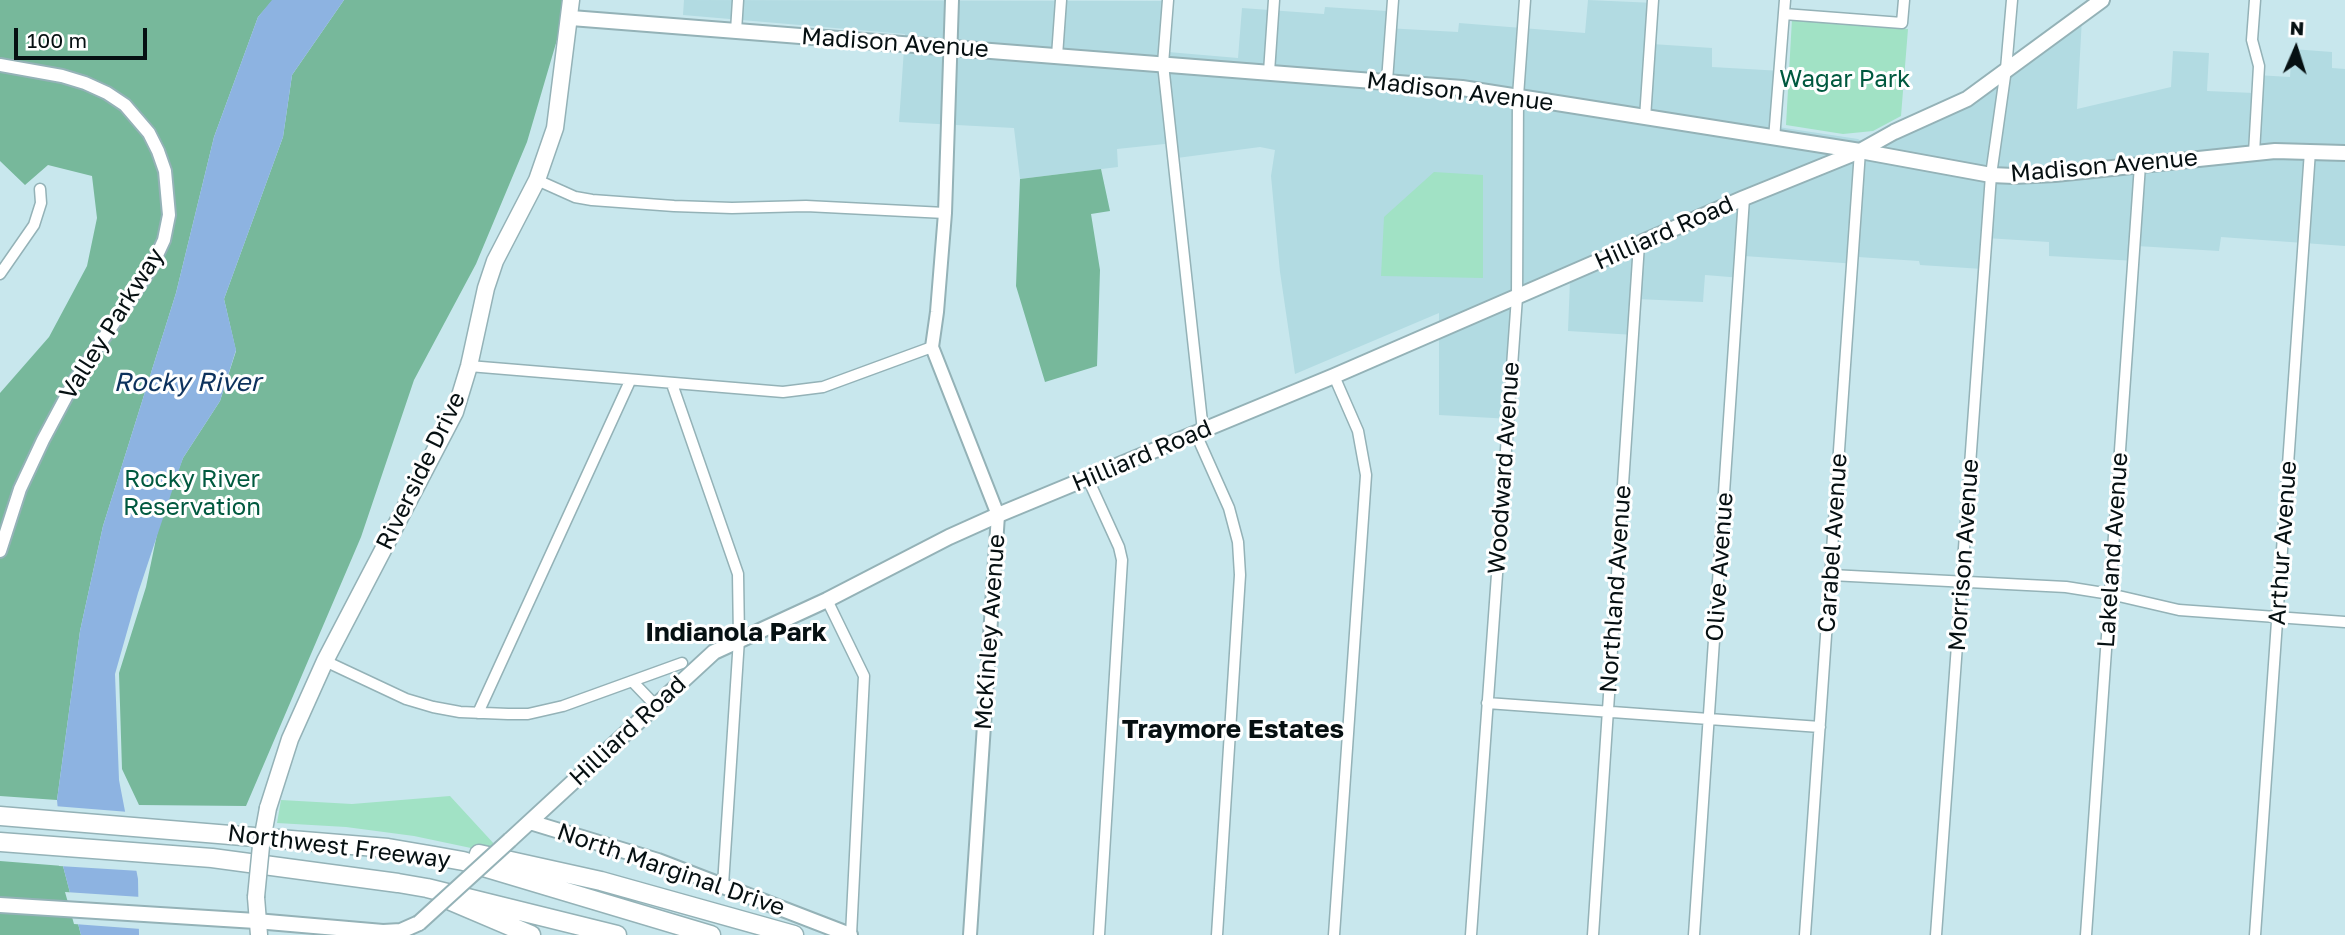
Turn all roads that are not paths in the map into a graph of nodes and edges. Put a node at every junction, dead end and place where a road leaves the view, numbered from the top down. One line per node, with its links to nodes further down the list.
1 (572, 0): 16 (main road, Riverside Drive)
2 (738, 0): 17 (street)
3 (953, 0): 18 (street, McKinley Avenue)
4 (1061, 0): 19 (street)
5 (1168, 0): 20 (street)
6 (1274, 0): 23 (street)
7 (1393, 0): 24 (street)
8 (1525, 0): 25 (street, Woodward Avenue)
9 (1653, 0): 26 (street)
10 (1785, 0): 15 (street)
11 (1904, 0): 15 (street)
12 (2012, 0): 22 (street, Morrison Avenue)
13 (2102, 0): 22 (main road, Hilliard Road)
14 (2255, 0): 30 (street)
15 (1784, 13): 27 (street)
16 (570, 18): 17 (main road, Madison Avenue); 34 (main road, Riverside Drive)
17 (736, 31): 18 (main road, Madison Avenue)
18 (949, 47): 19 (main road, Madison Avenue); 37 (street, McKinley Avenue)
19 (1057, 56): 20 (main road, Madison Avenue)
20 (1163, 64): 23 (main road, Madison Avenue); 48 (street)
21 (0, 65): 51 (street, Valley Parkway)
22 (2006, 69): 29 (main road, Hilliard Road); 33 (street, Morrison Avenue)
23 (1269, 72): 24 (main road, Madison Avenue)
24 (1387, 81): 25 (main road, Madison Avenue)
25 (1518, 96): 26 (main road, Madison Avenue); 42 (street, Woodward Avenue)
26 (1645, 118): 27 (main road, Madison Avenue)
27 (1774, 139): 29 (main road, Madison Avenue)
28 (2309, 150): 30 (main road, Madison Avenue); 31 (main road, Madison Avenue); 56 (street, Arthur Avenue)
29 (1860, 151): 33 (main road, Madison Avenue); 36 (main road, Hilliard Road); 52 (street, Carabel Avenue)
30 (2255, 153): 32 (main road, Madison Avenue)
31 (2345, 153)
32 (2140, 164): 33 (main road, Madison Avenue); 54 (street, Lakeland Avenue)
33 (1991, 175): 53 (street, Morrison Avenue)
34 (537, 180): 37 (street); 44 (main road, Riverside Drive)
35 (40, 189): 40 (street)
36 (1744, 198): 38 (main road, Hilliard Road); 66 (street, Olive Avenue)
37 (945, 213): 43 (street, McKinley Avenue)
38 (1639, 244): 42 (main road, Hilliard Road); 64 (street, Northland Avenue)
39 (0, 253): 40 (street)
40 (8, 263): 41 (street)
41 (0, 274)
42 (1517, 297): 45 (main road, Hilliard Road); 62 (street, Woodward Avenue)
43 (932, 347): 47 (street); 50 (street, McKinley Avenue)
44 (470, 366): 46 (street); 59 (main road, Riverside Drive)
45 (1334, 376): 48 (main road, Hilliard Road); 85 (street)
46 (630, 380): 47 (street); 65 (street)
47 (673, 384): 58 (street)
48 (1199, 433): 49 (main road, Hilliard Road); 84 (street)
49 (1088, 479): 50 (main road, Hilliard Road); 83 (street)
50 (998, 515): 55 (main road, Hilliard Road); 82 (street, McKinley Avenue)
51 (0, 551)
52 (1831, 575): 53 (street); 67 (street, Carabel Avenue)
53 (1962, 582): 54 (street); 90 (street, Morrison Avenue)
54 (2110, 594): 56 (street); 91 (street, Lakeland Avenue)
55 (827, 600): 58 (main road, Hilliard Road); 81 (street)
56 (2279, 617): 57 (street); 92 (street, Arthur Avenue)
57 (2345, 622)
58 (739, 639): 63 (main road, Hilliard Road); 72 (street)
59 (325, 661): 65 (street); 75 (main road, Riverside Drive, bridge)
60 (682, 663): 61 (street)
61 (632, 681): 63 (street); 65 (street)
62 (1487, 703): 64 (street); 86 (street, Woodward Avenue)
63 (656, 706): 69 (main road, Hilliard Road)
64 (1608, 712): 66 (street); 87 (street, Northland Avenue)
65 (478, 713)
66 (1709, 720): 67 (street); 88 (street, Olive Avenue)
67 (1820, 727): 89 (street, Carabel Avenue)
68 (0, 816): 70 (highway, Northwest Freeway)
69 (530, 822): 72 (main road, North Marginal Drive); 76 (main road, Hilliard Road, bridge)
70 (236, 835): 79 (highway, Northwest Freeway); 80 (highway)
71 (0, 842): 73 (highway, Northwest Freeway)
72 (723, 885): 81 (main road, North Marginal Drive)
73 (427, 888): 77 (highway); 78 (highway, Northwest Freeway)
74 (0, 905): 75 (main road, Hilliard Road)
75 (257, 928): 76 (main road, Hilliard Road)
76 (404, 933)
77 (531, 935)
78 (617, 935)
79 (711, 935)
80 (794, 935)
81 (850, 935)
82 (970, 935)
83 (1099, 935)
84 (1217, 935)
85 (1334, 935)
86 (1471, 935)
87 (1593, 935)
88 (1694, 935)
89 (1805, 935)
90 (1936, 935)
91 (2086, 935)
92 (2255, 935)

